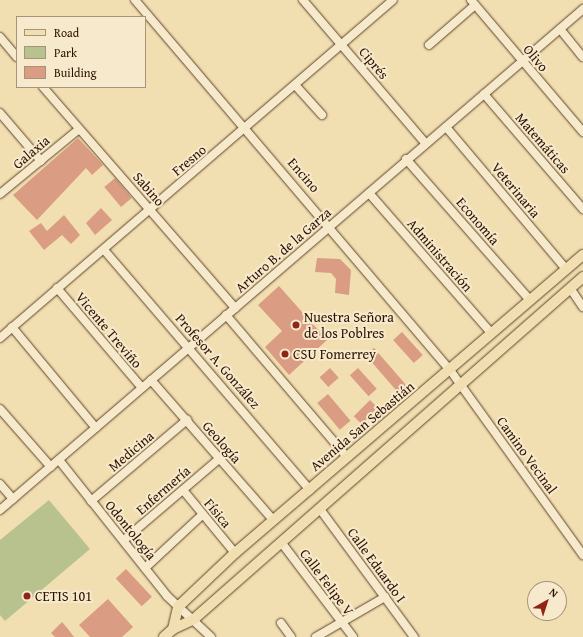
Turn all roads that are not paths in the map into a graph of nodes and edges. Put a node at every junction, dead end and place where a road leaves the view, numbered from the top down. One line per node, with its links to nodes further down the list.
1 (135, 0): 20 (street, Encino)
2 (303, 0): 8 (street, Ciprés)
3 (393, 0): 8 (street, Fresno)
4 (473, 2): 9 (street); 12 (street, Olivo)
5 (583, 9): 6 (street, Arturo B. de la Garza)
6 (560, 29): 11 (street); 12 (street, Arturo B. de la Garza)
7 (0, 37): 10 (street)
8 (342, 45): 13 (street, Fresno); 22 (street, Ciprés)
9 (429, 45)
10 (16, 56)
11 (583, 57)
12 (522, 61): 15 (street, Arturo B. de la Garza); 21 (street, Olivo)
13 (296, 86): 17 (street); 20 (street, Fresno)
14 (44, 88): 19 (street, Sabino)
15 (484, 94): 18 (street, Arturo B. de la Garza); 27 (street, Matemáticas)
16 (0, 113): 24 (street)
17 (322, 115)
18 (446, 127): 22 (street, Arturo B. de la Garza); 32 (street, Veterinaria)
19 (79, 129): 24 (street, Galaxia); 28 (street, Sabino)
20 (246, 129): 28 (street, Fresno); 29 (street, Encino)
21 (583, 132)
22 (425, 143): 23 (street, Arturo B. de la Garza)
23 (406, 159): 26 (street, Arturo B. de la Garza); 36 (street, Economía)
24 (41, 161): 25 (street, Galaxia)
25 (2, 190)
26 (369, 193): 29 (street, Arturo B. de la Garza); 41 (street, Administración)
27 (583, 209)
28 (150, 210): 30 (street, Fresno); 38 (street, Sabino)
29 (331, 227): 38 (street, Arturo B. de la Garza); 44 (street, Encino)
30 (105, 250): 34 (street, Fresno); 43 (street, Profesor A. González)
31 (583, 255): 32 (main road, Avenida San Sebastián)
32 (566, 269): 36 (main road, Avenida San Sebastián)
33 (583, 276): 35 (main road, Avenida San Sebastián)
34 (57, 288): 40 (street, Fresno); 47 (street, Vicente Treviño)
35 (570, 288): 37 (street); 46 (main road, Avenida San Sebastián)
36 (530, 300): 41 (main road, Avenida San Sebastián)
37 (583, 307)
38 (235, 308): 39 (street, Arturo B. de la Garza)
39 (226, 315): 43 (street, Arturo B. de la Garza); 51 (street)
40 (12, 328): 42 (street, Fresno); 50 (street)
41 (491, 334): 44 (main road, Avenida San Sebastián)
42 (0, 338)
43 (190, 348): 45 (street, Arturo B. de la Garza); 57 (street, Profesor A. González)
44 (450, 370): 46 (street, Camino Vecinal); 51 (main road, Avenida San Sebastián)
45 (151, 380): 47 (street, Arturo B. de la Garza); 49 (street, Geología)
46 (461, 384): 60 (main road, Avenida San Sebastián); 67 (street, Camino Vecinal)
47 (142, 388): 50 (street, Arturo B. de la Garza)
48 (0, 409): 54 (street)
49 (187, 420): 52 (street, Geología); 59 (street, Medicina)
50 (96, 428): 53 (street, Arturo B. de la Garza)
51 (347, 457): 57 (main road, Avenida San Sebastián)
52 (220, 458): 56 (street, Enfermería); 63 (street, Geología)
53 (59, 460): 54 (street, Arturo B. de la Garza); 59 (street, Odontología)
54 (52, 467): 58 (street, Arturo B. de la Garza)
55 (0, 484): 58 (street)
56 (183, 490): 62 (street, Física); 64 (street, Enfermería)
57 (310, 490): 63 (main road, Avenida San Sebastián)
58 (13, 499): 61 (street, Arturo B. de la Garza)
59 (91, 501): 64 (street, Odontología)
60 (320, 509): 65 (main road, Avenida San Sebastián); 69 (street, Calle Eduardo I)
61 (0, 510)
62 (202, 514): 66 (street, Física); 68 (street)
63 (273, 520): 66 (main road, Avenida San Sebastián)
64 (124, 540): 68 (street, Odontología)
65 (281, 542): 70 (main road, Avenida San Sebastián); 71 (street, Calle Felipe V)
66 (235, 553): 70 (main road, Avenida San Sebastián)
67 (583, 555)
68 (145, 568): 70 (street, Odontología)
69 (385, 597): 71 (street); 79 (street, Calle Eduardo I)
70 (186, 613): 73 (main road); 73 (main road, Avenida San Sebastián); 75 (street, Odontología)
71 (340, 622): 77 (street); 78 (street, Calle Felipe V)
72 (281, 623): 76 (street)
73 (173, 629): 74 (main road, Avenida San Sebastián)
74 (164, 637)
75 (211, 637)
76 (291, 637)
77 (316, 637)
78 (353, 637)
79 (414, 637)

